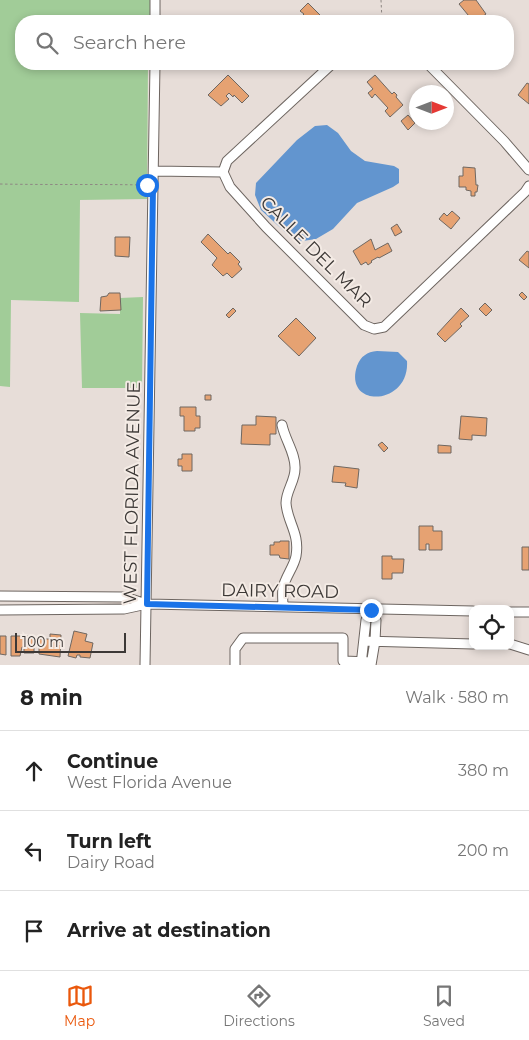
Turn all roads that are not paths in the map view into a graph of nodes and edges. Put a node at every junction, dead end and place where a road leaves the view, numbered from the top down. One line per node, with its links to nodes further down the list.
1 (155, 0): 2 (street)
2 (155, 15)
3 (155, 70): 7 (street, WEST FLORIDA AVENUE)
4 (325, 70): 8 (street)
5 (434, 70): 6 (street)
6 (529, 170)
7 (154, 171): 8 (street); 12 (street, WEST FLORIDA AVENUE)
8 (222, 172): 9 (street, CALLE DEL MAR)
9 (529, 186)
10 (282, 425): 13 (street)
11 (0, 596): 12 (street, DAIRY ROAD)
12 (147, 604): 13 (street, DAIRY ROAD); 14 (street, DAIRY ROAD); 25 (street, WEST FLORIDA AVENUE)
13 (283, 607): 18 (street, DAIRY ROAD)
14 (0, 610)
15 (469, 611): 18 (street, DAIRY ROAD)
16 (514, 612): 17 (street)
17 (529, 612)
18 (370, 613): 19 (street); 20 (street)
19 (364, 641): 20 (street); 24 (street)
20 (375, 641): 21 (street); 24 (street)
21 (469, 644)
22 (514, 645): 23 (street)
23 (529, 650)
24 (366, 663): 26 (street)
25 (145, 665)
26 (235, 665)

